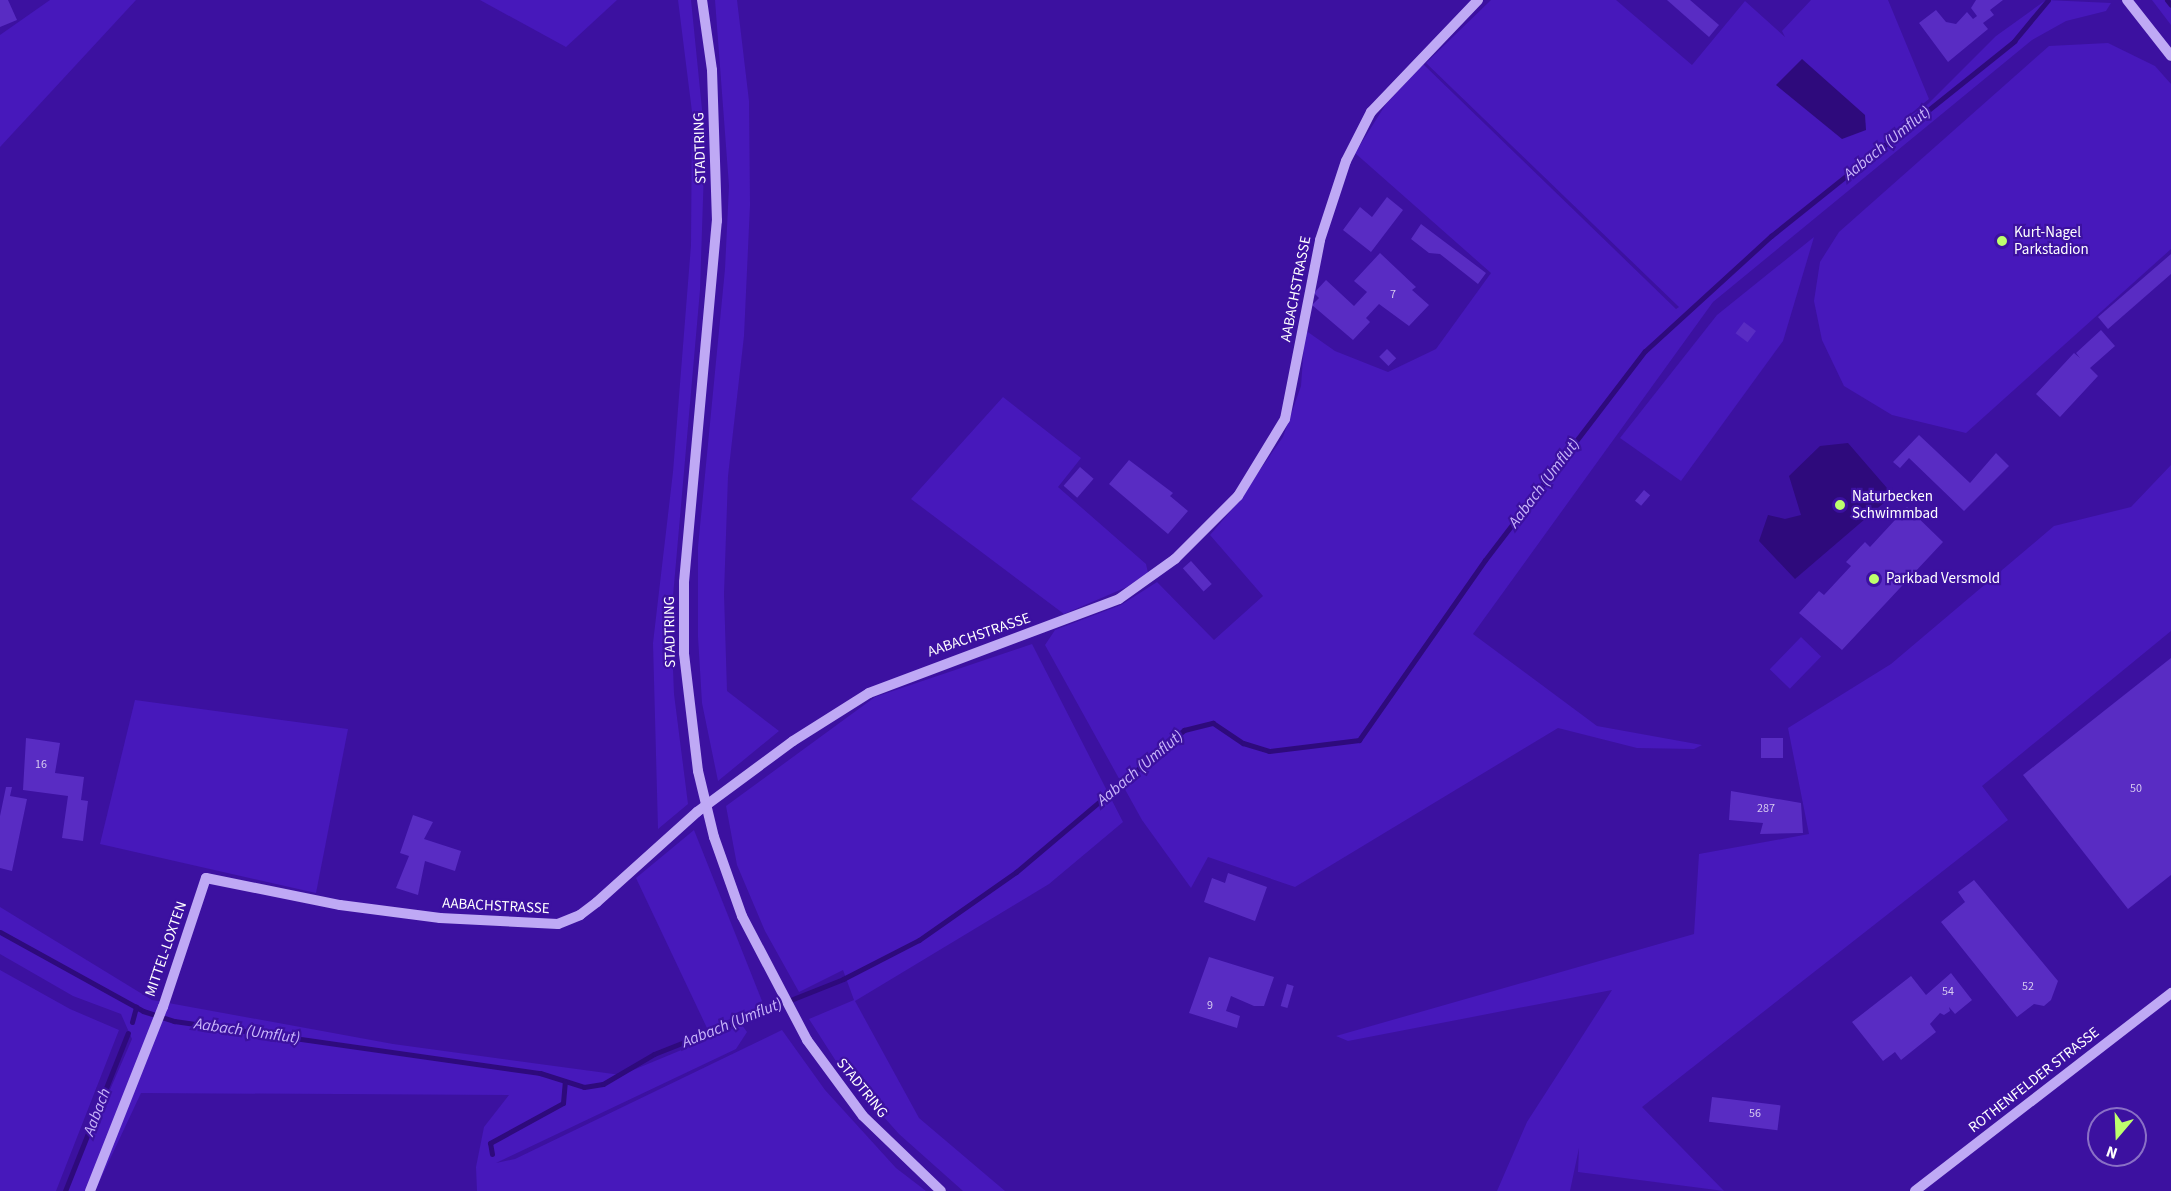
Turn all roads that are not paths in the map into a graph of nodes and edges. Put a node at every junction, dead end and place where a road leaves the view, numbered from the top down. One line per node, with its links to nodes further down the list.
1 (702, 0): 8 (street, STADTRING, bridge)
2 (1478, 0): 5 (street, AABACHSTRASSE)
3 (2127, 0): 4 (street)
4 (2171, 56)
5 (206, 878): 7 (street, MITTEL-LOXTEN)
6 (2171, 993): 9 (street, ROTHENFELDER STRASSE)
7 (90, 1191)
8 (941, 1191)
9 (1915, 1191)

